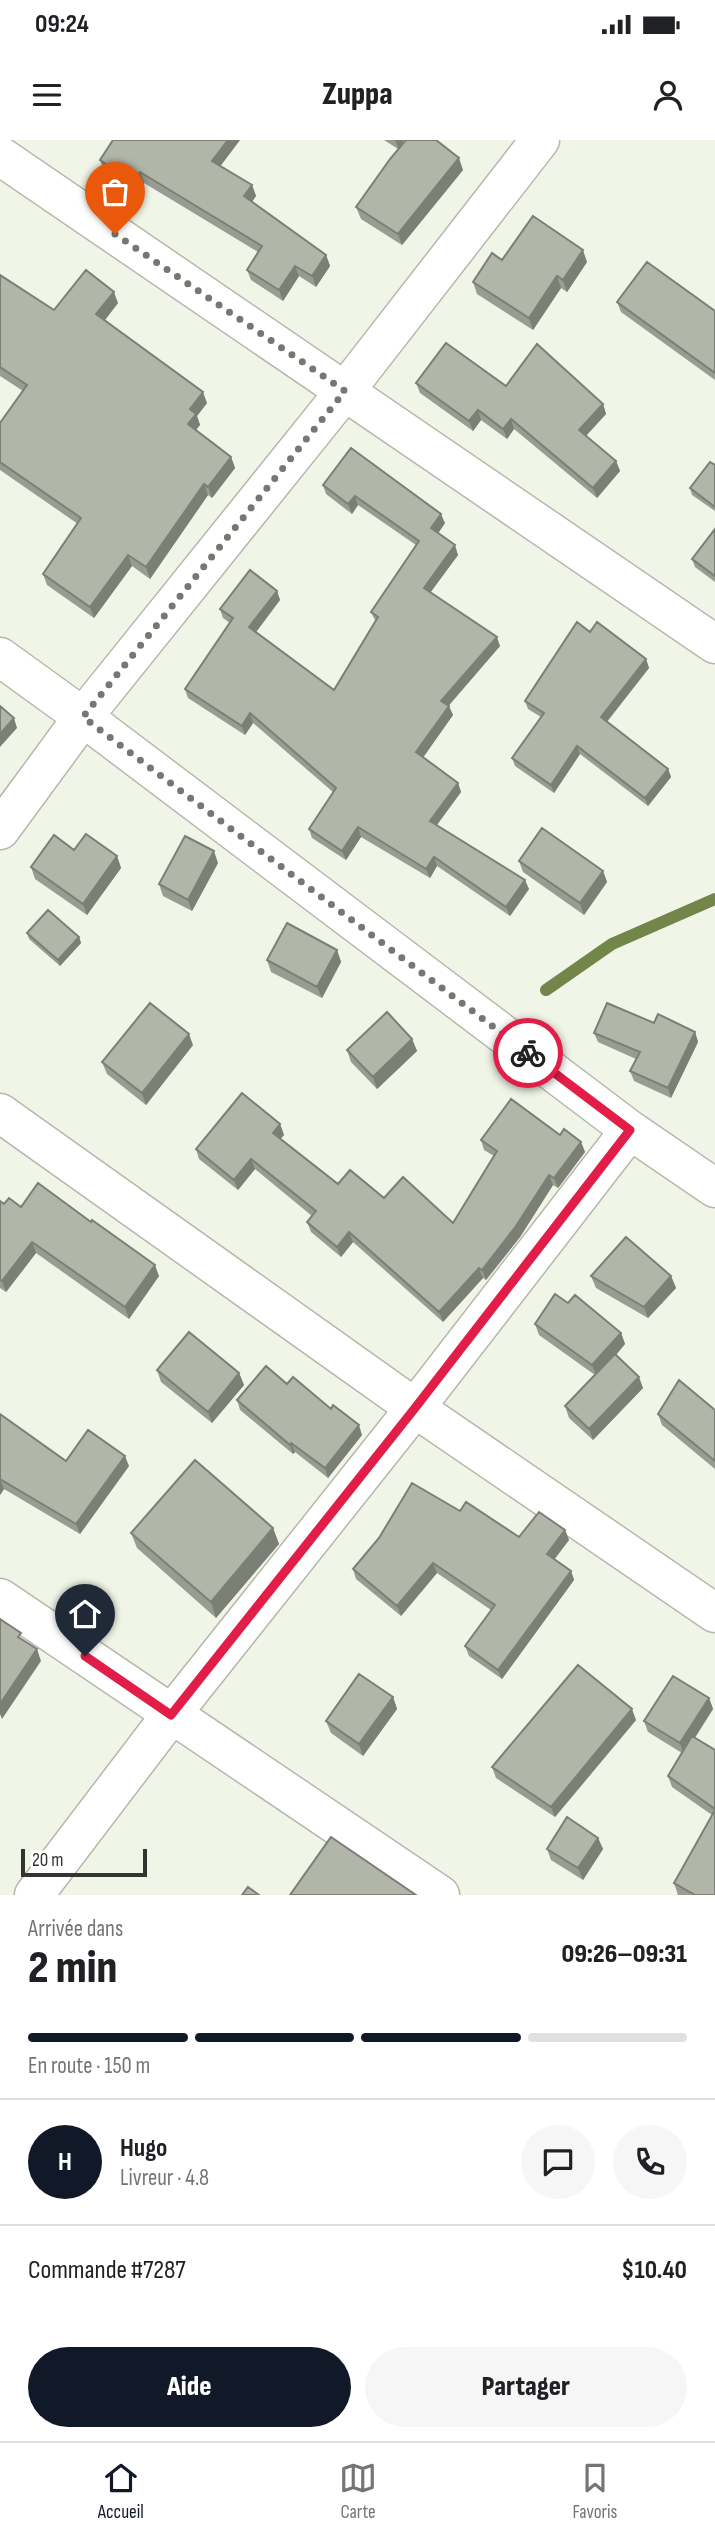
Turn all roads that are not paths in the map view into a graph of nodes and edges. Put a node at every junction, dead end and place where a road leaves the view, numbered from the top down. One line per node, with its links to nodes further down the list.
1 (540, 140): 3 (street)
2 (0, 156): 3 (street)
3 (345, 391): 4 (street); 6 (street)
4 (715, 644)
5 (0, 657): 6 (street)
6 (83, 717): 7 (street); 9 (street)
7 (0, 830)
8 (0, 1113): 11 (street)
9 (630, 1130): 10 (street); 11 (street)
10 (715, 1188)
11 (415, 1408): 13 (street); 14 (street)
12 (0, 1598): 14 (street)
13 (715, 1613)
14 (171, 1715): 15 (street); 16 (street)
15 (34, 1895)
16 (440, 1895)

